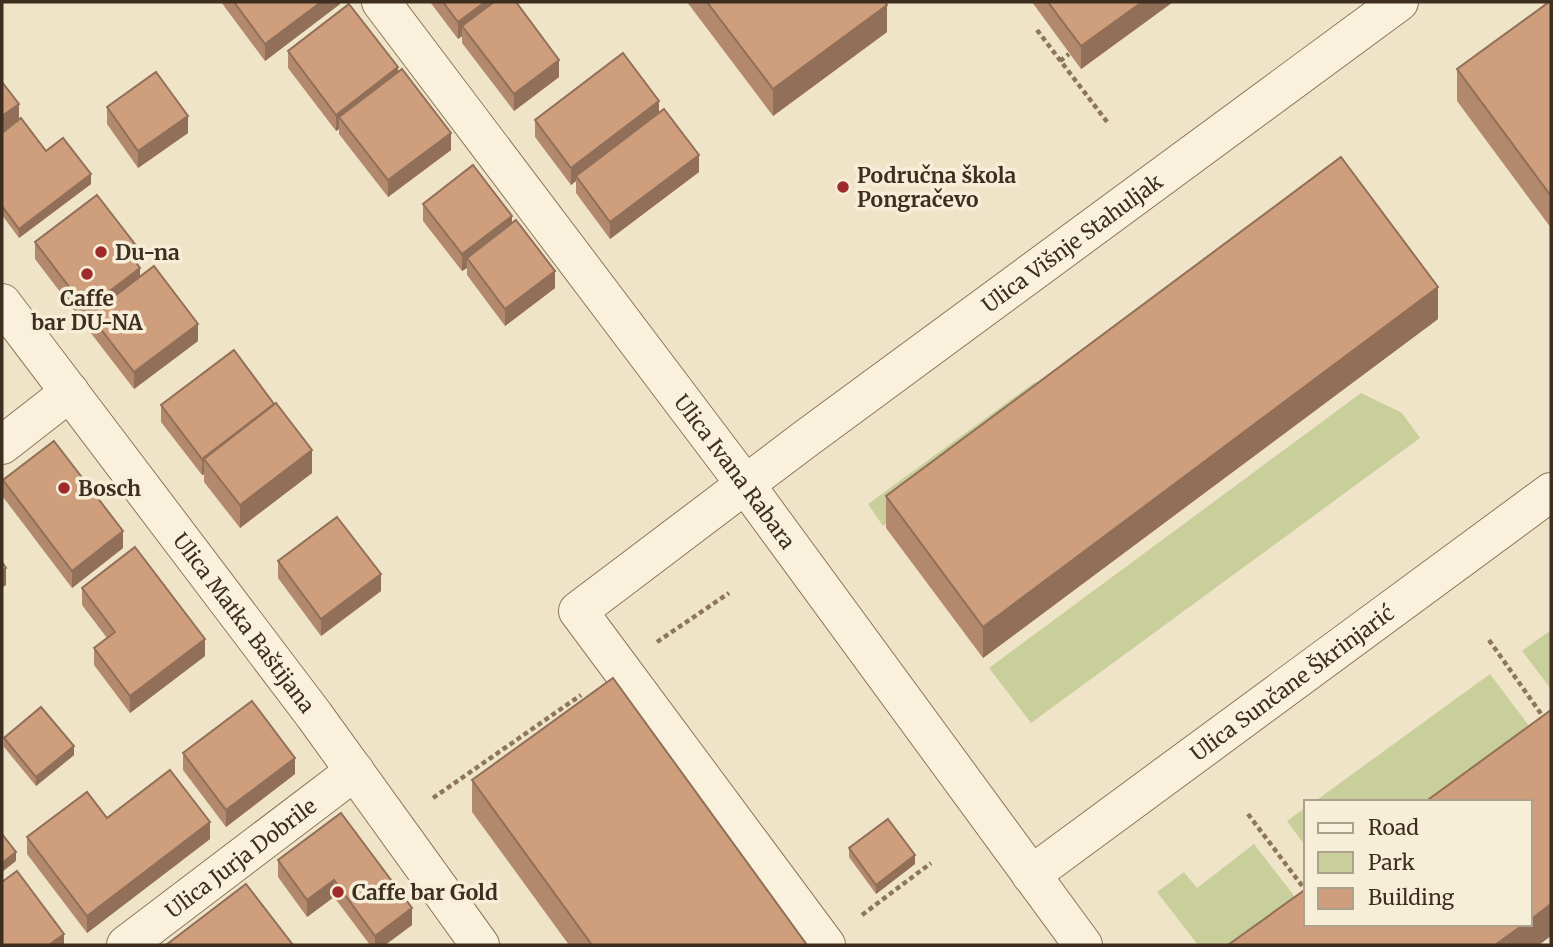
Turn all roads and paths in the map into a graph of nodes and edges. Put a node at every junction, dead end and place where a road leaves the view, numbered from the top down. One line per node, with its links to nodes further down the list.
1 (381, 2): 10 (street, Ulica Ivana Rabara)
2 (1399, 2): 10 (street, Ulica Višnje Stahuljak)
3 (1037, 30): 5 (path)
4 (1069, 54): 5 (path)
5 (1060, 61): 6 (path)
6 (1108, 123)
7 (2, 303): 8 (street, Ulica Matka Baštijana)
8 (70, 392): 9 (street); 16 (street, Ulica Matka Baštijana)
9 (2, 445)
10 (745, 484): 14 (street, Ulica Višnje Stahuljak); 20 (street, Ulica Ivana Rabara)
11 (1551, 492): 20 (street, Ulica Sunčane Škrinjarić)
12 (729, 593): 14 (path)
13 (1489, 640): 15 (path)
14 (621, 667): 17 (path); 22 (street)
15 (1551, 728)
16 (355, 771): 23 (street, Ulica Jurja Dobrile); 24 (street, Ulica Matka Baštijana)
17 (423, 804)
18 (1248, 814): 21 (path)
19 (931, 863): 22 (path)
20 (1031, 875): 25 (street, Ulica Ivana Rabara)
21 (1304, 888)
22 (826, 944)
23 (126, 945)
24 (480, 945)
25 (1083, 945)

